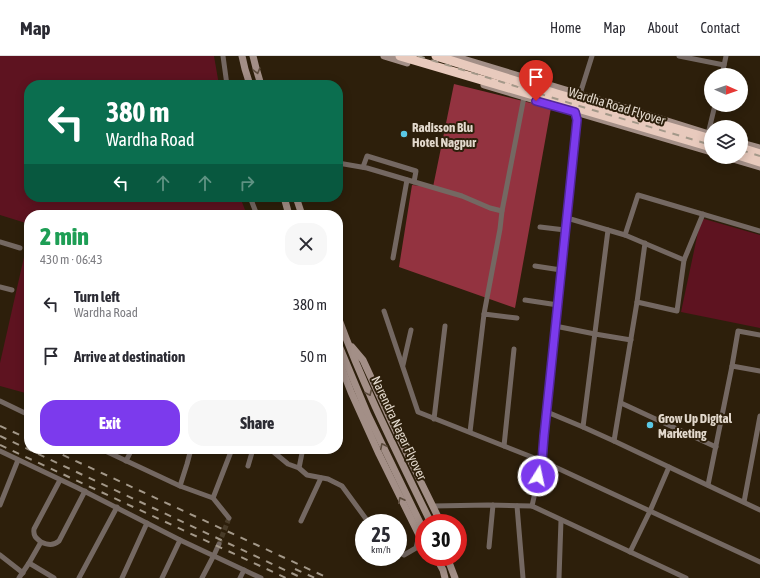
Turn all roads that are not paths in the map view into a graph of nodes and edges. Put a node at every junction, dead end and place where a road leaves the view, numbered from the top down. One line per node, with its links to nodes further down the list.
1 (222, 56): 13 (street)
2 (242, 56): 14 (street)
3 (253, 56): 15 (street, one-way to 15)
4 (384, 56): 17 (street)
5 (400, 56): 21 (highway, Wardha Road Flyover)
6 (436, 56): 19 (highway, Wardha Road Flyover)
7 (452, 56): 16 (street)
8 (592, 56): 16 (street)
9 (679, 56): 11 (street)
10 (726, 56): 11 (street)
11 (724, 65): 12 (street)
12 (723, 68)
13 (227, 80)
14 (248, 80)
15 (260, 80)
16 (580, 94): 20 (street)
17 (524, 97): 18 (street); 35 (street)
18 (575, 112): 24 (street); 37 (street)
19 (704, 134)
20 (704, 134)
21 (704, 145)
22 (748, 145): 23 (street)
23 (760, 148)
24 (704, 150)
25 (748, 150): 26 (highway)
26 (760, 154)
27 (748, 158): 28 (highway)
28 (760, 162)
29 (343, 163): 31 (street)
30 (748, 163): 32 (street)
31 (363, 167): 33 (street); 34 (street)
32 (760, 167)
33 (406, 180): 34 (street); 46 (street)
34 (414, 182): 35 (street)
35 (502, 211): 56 (street)
36 (703, 214): 41 (street); 42 (street); 47 (street)
37 (567, 218): 39 (street); 40 (street)
38 (540, 227): 39 (street)
39 (565, 230): 49 (street)
40 (608, 230): 42 (street); 62 (street)
41 (760, 231)
42 (625, 235): 44 (street)
43 (0, 242): 45 (street)
44 (645, 243): 47 (street); 53 (street)
45 (20, 248)
46 (393, 258)
47 (684, 260): 53 (street)
48 (536, 266): 49 (street)
49 (561, 270): 54 (street)
50 (0, 287): 51 (street)
51 (12, 290)
52 (524, 300): 54 (street)
53 (637, 302): 64 (street)
54 (558, 305): 59 (street)
55 (384, 311): 68 (street)
56 (484, 314): 57 (street); 79 (street)
57 (517, 318)
58 (445, 326): 77 (street)
59 (556, 326): 62 (street); 74 (street)
60 (411, 330): 68 (street)
61 (343, 331): 65 (street, Narendra Nagar Flyover)
62 (595, 334): 64 (street); 78 (street)
63 (760, 335): 69 (street)
64 (631, 340): 73 (street)
65 (347, 343): 106 (street); 113 (street, Narendra Nagar Flyover, one-way to 113)
66 (514, 349): 81 (street)
67 (343, 356): 116 (street, Narendra Nagar Flyover, one-way to 67)
68 (403, 366): 77 (street)
69 (732, 366): 70 (street); 82 (street)
70 (760, 371)
71 (343, 372): 119 (street, one-way to 71)
72 (0, 401): 75 (street)
73 (621, 403): 80 (street); 82 (street)
74 (547, 412): 78 (street); 93 (street)
75 (24, 413)
76 (760, 416): 103 (street)
77 (434, 418): 79 (street)
78 (583, 427): 80 (street)
79 (470, 432): 81 (street)
80 (614, 441): 95 (street)
81 (504, 446): 93 (street)
82 (716, 447): 99 (street)
83 (0, 451): 91 (street)
84 (111, 454): 92 (street)
85 (130, 454): 92 (street)
86 (190, 454): 100 (street)
87 (230, 454): 102 (street)
88 (251, 454): 94 (street)
89 (276, 454): 96 (street)
90 (302, 454): 96 (street)
91 (18, 460): 98 (street); 104 (street)
92 (126, 461): 100 (street)
93 (542, 461): 108 (street); 111 (street)
94 (248, 466)
95 (669, 467): 99 (street); 111 (street)
96 (300, 468): 97 (street)
97 (321, 478): 112 (street); 118 (street)
98 (60, 480): 101 (street); 122 (street)
99 (708, 485): 103 (street)
100 (180, 486): 102 (street)
101 (85, 491): 109 (street); 122 (street)
102 (213, 498): 115 (street)
103 (744, 502): 110 (street)
104 (0, 505)
105 (494, 505): 106 (street); 107 (street); 124 (street)
106 (433, 506): 114 (street)
107 (517, 506): 108 (street); 144 (street)
108 (532, 506): 117 (street)
109 (116, 508): 120 (street); 136 (street)
110 (760, 510)
111 (650, 511): 125 (street); 128 (street)
112 (362, 514)
113 (426, 514)
114 (437, 514)
115 (229, 518)
116 (415, 519)
117 (561, 520): 125 (street); 145 (street)
118 (301, 521)
119 (415, 521)
120 (147, 523): 121 (street); 137 (street)
121 (180, 540): 127 (street); 138 (street)
122 (41, 542): 129 (street)
123 (219, 544): 127 (street)
124 (489, 546)
125 (630, 552): 146 (street)
126 (0, 555): 133 (street)
127 (214, 556): 132 (street); 139 (street)
128 (760, 562)
129 (29, 563): 133 (street); 135 (street)
130 (441, 566): 142 (street)
131 (450, 566): 143 (street)
132 (244, 570): 140 (street); 141 (street)
133 (23, 573): 134 (street)
134 (20, 578)
135 (54, 578)
136 (79, 578)
137 (122, 578)
138 (162, 578)
139 (202, 578)
140 (240, 578)
141 (261, 578)
142 (445, 578)
143 (455, 578)
144 (523, 578)
145 (559, 578)
146 (686, 578)

